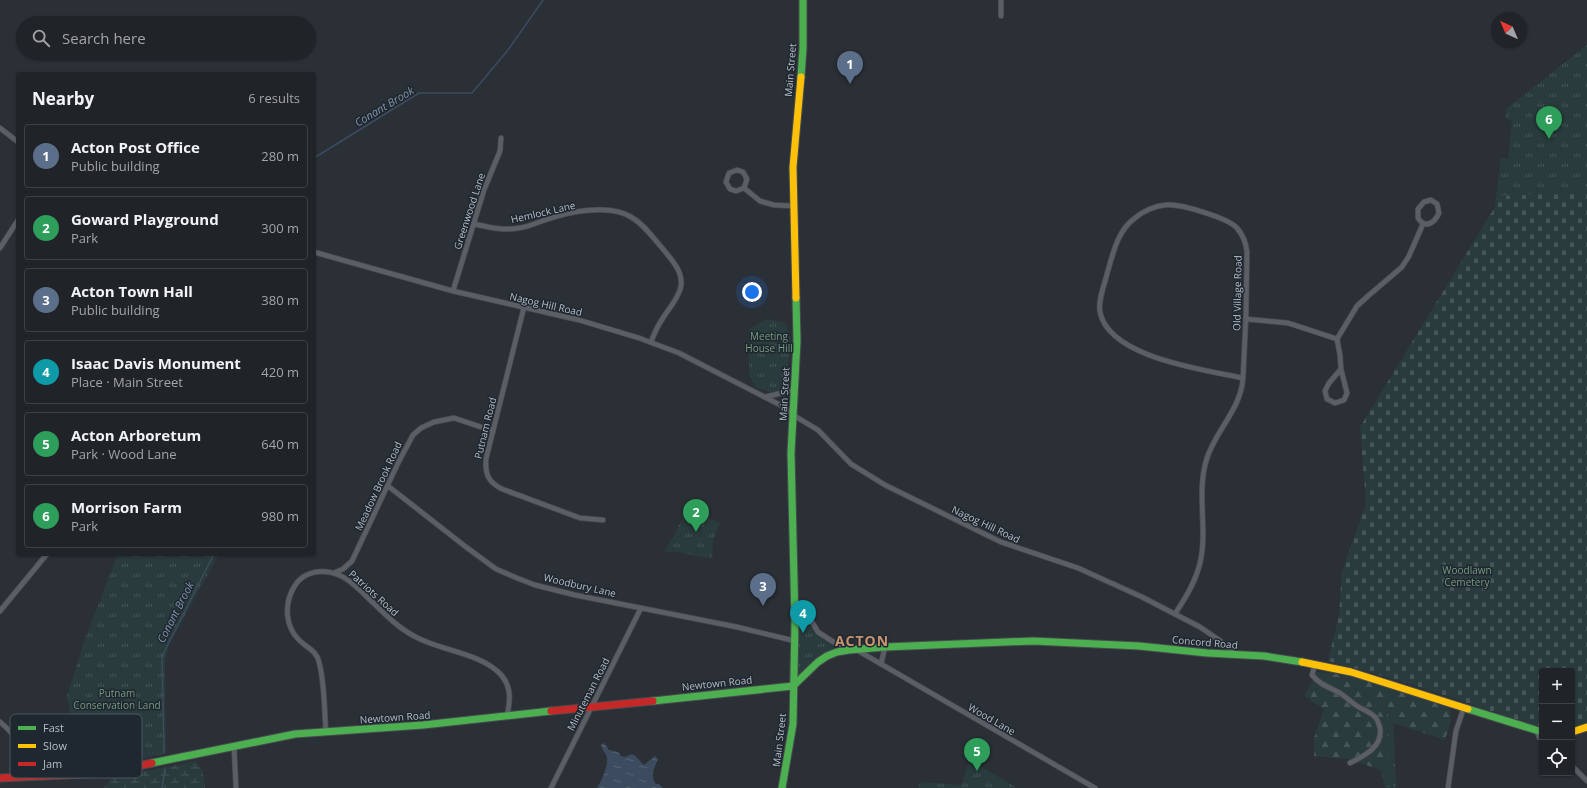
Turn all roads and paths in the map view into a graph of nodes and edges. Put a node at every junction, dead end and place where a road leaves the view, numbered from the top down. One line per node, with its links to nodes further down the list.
1 (803, 0): 8 (street, Main Street)
2 (1001, 0): 3 (street)
3 (1001, 16)
4 (0, 128): 6 (street)
5 (501, 138): 10 (street, Greenwood Lane)
6 (16, 140)
7 (744, 188): 7 (street); 8 (street)
8 (793, 206): 21 (street, Main Street)
9 (16, 223): 12 (street)
10 (474, 224): 14 (street, Greenwood Lane); 18 (street, Hemlock Lane)
11 (1423, 224): 11 (street); 17 (street)
12 (0, 248)
13 (316, 253): 14 (street, Nagog Hill Road)
14 (453, 291): 15 (street, Nagog Hill Road)
15 (524, 307): 18 (street, Nagog Hill Road); 24 (street, Putnam Road)
16 (1246, 319): 17 (street); 20 (street, Old Village Road); 20 (street, Old Village Road)
17 (1337, 339): 19 (street)
18 (651, 342): 22 (street, Nagog Hill Road)
19 (1341, 370): 19 (street)
20 (1243, 378): 32 (street, Old Village Road)
21 (794, 390): 22 (street); 23 (street, Main Street)
22 (765, 397): 23 (street, Nagog Hill Road)
23 (793, 415): 29 (street, Main Street); 32 (street, Nagog Hill Road)
24 (493, 431): 25 (street, Meadow Brook Road); 26 (street, Putnam Road)
25 (388, 486): 28 (street, Meadow Brook Road); 30 (street, Woodbury Lane)
26 (603, 520)
27 (45, 556): 31 (street)
28 (334, 573): 42 (street, Patriots Road); 47 (street, Patriots Road)
29 (795, 605): 33 (street, Main Street); 35 (street, Concord Road)
30 (641, 608): 33 (street, Woodbury Lane); 40 (street, Minuteman Road)
31 (0, 611)
32 (1175, 614): 36 (street, Nagog Hill Road)
33 (795, 641): 39 (street, Main Street)
34 (885, 647): 35 (street, Concord Road); 36 (street, Concord Road); 37 (street)
35 (855, 650): 37 (street, Wood Lane); 39 (street, Concord Road)
36 (1235, 654): 38 (street, Concord Road)
37 (881, 664): 59 (street, Wood Lane)
38 (1315, 664): 41 (street, Concord Road); 50 (street)
39 (793, 686): 40 (street, Newtown Road); 58 (street, Main Street)
40 (592, 707): 42 (street, Newtown Road); 57 (street, Minuteman Road)
41 (1464, 707): 48 (street, Concord Road); 60 (street)
42 (507, 716): 47 (street, Newtown Road)
43 (0, 722): 45 (street)
44 (1587, 727): 46 (street)
45 (10, 730)
46 (1575, 731)
47 (326, 732): 49 (street, Newtown Road)
48 (1539, 732)
49 (234, 746): 51 (street, Newtown Road); 56 (street)
50 (1350, 763)
51 (142, 765)
52 (1575, 769): 55 (street)
53 (0, 778): 54 (street, Newtown Road)
54 (10, 778)
55 (1587, 781)
56 (236, 788)
57 (551, 788)
58 (782, 788)
59 (1095, 788)
60 (1448, 788)

